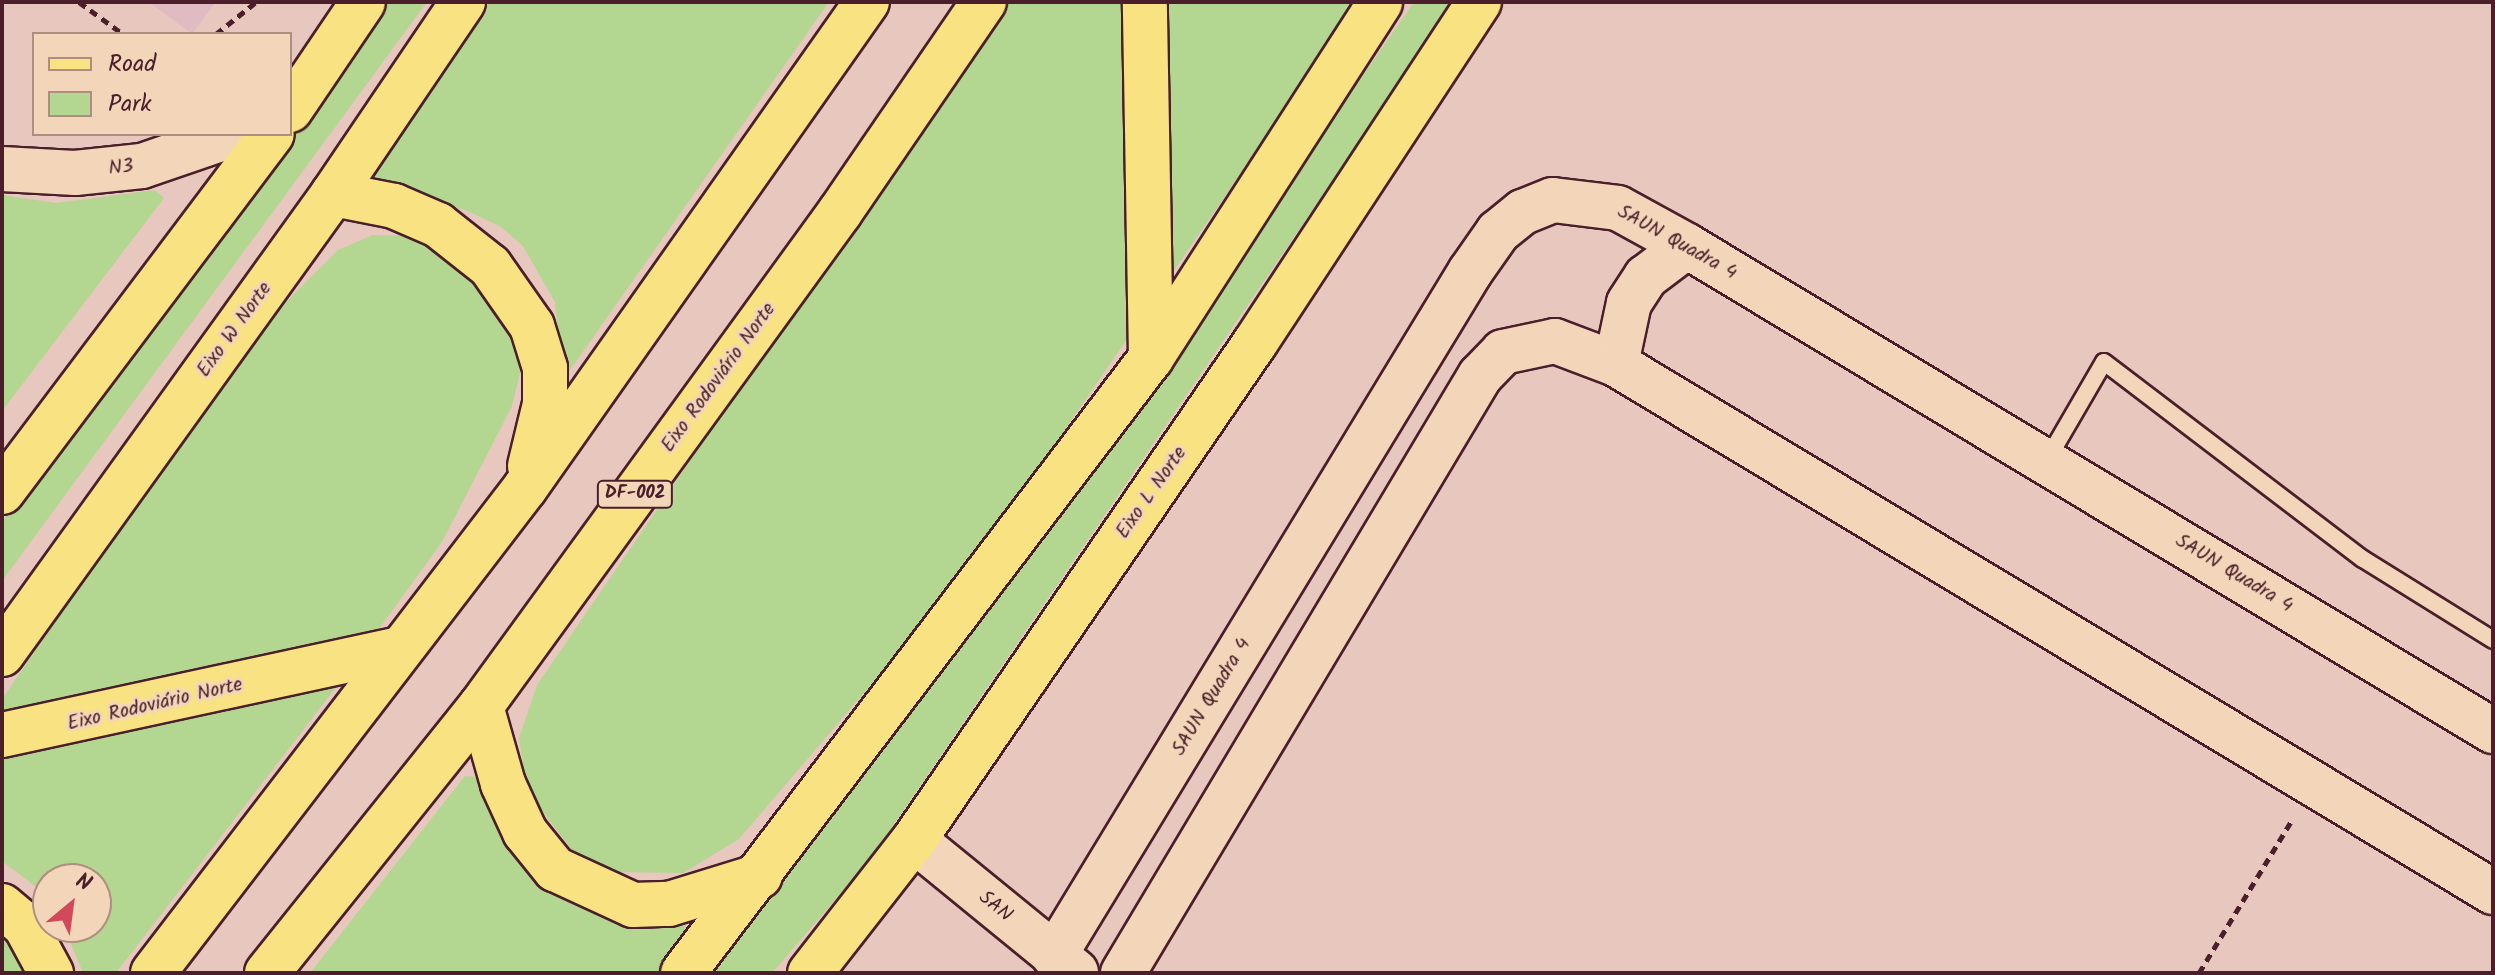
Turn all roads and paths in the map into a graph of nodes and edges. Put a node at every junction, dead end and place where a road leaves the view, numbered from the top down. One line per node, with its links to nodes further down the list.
1 (79, 2): 10 (path)
2 (256, 2): 11 (path)
3 (363, 2): 12 (main road)
4 (463, 2): 16 (main road, Eixo W Norte)
5 (867, 2): 21 (main road)
6 (984, 2): 26 (main road, Eixo Rodoviário Norte / DF-002)
7 (1145, 2): 18 (main road)
8 (1380, 2): 18 (main road)
9 (1479, 2): 30 (main road, Eixo L Norte)
10 (120, 32)
11 (218, 32)
12 (292, 106)
13 (229, 136): 15 (street, N3)
14 (270, 136): 22 (main road)
15 (2, 169)
16 (333, 194): 21 (main road); 25 (main road, Eixo W Norte)
17 (1687, 246): 19 (street); 20 (street, SAUN Quadra 4); 34 (street, SAUN Quadra 4)
18 (1151, 358): 31 (main road)
19 (1616, 364): 29 (street); 40 (street)
20 (2046, 461): 23 (lane); 27 (street, SAUN Quadra 4)
21 (525, 488): 24 (main road)
22 (2, 492)
23 (2493, 640)
24 (401, 649): 28 (main road, Eixo Rodoviário Norte); 36 (main road)
25 (2, 654)
26 (481, 706): 31 (main road); 37 (main road, Eixo Rodoviário Norte / DF-002)
27 (2493, 731)
28 (2, 735)
29 (2312, 786): 32 (street); 41 (path)
30 (914, 840): 34 (street, SAN); 39 (main road, Eixo L Norte)
31 (760, 876): 38 (main road)
32 (2493, 892)
33 (2, 906): 35 (main road)
34 (1066, 964)
35 (51, 973)
36 (153, 973)
37 (267, 973)
38 (683, 973)
39 (810, 973)
40 (1123, 973)
41 (2199, 973)

